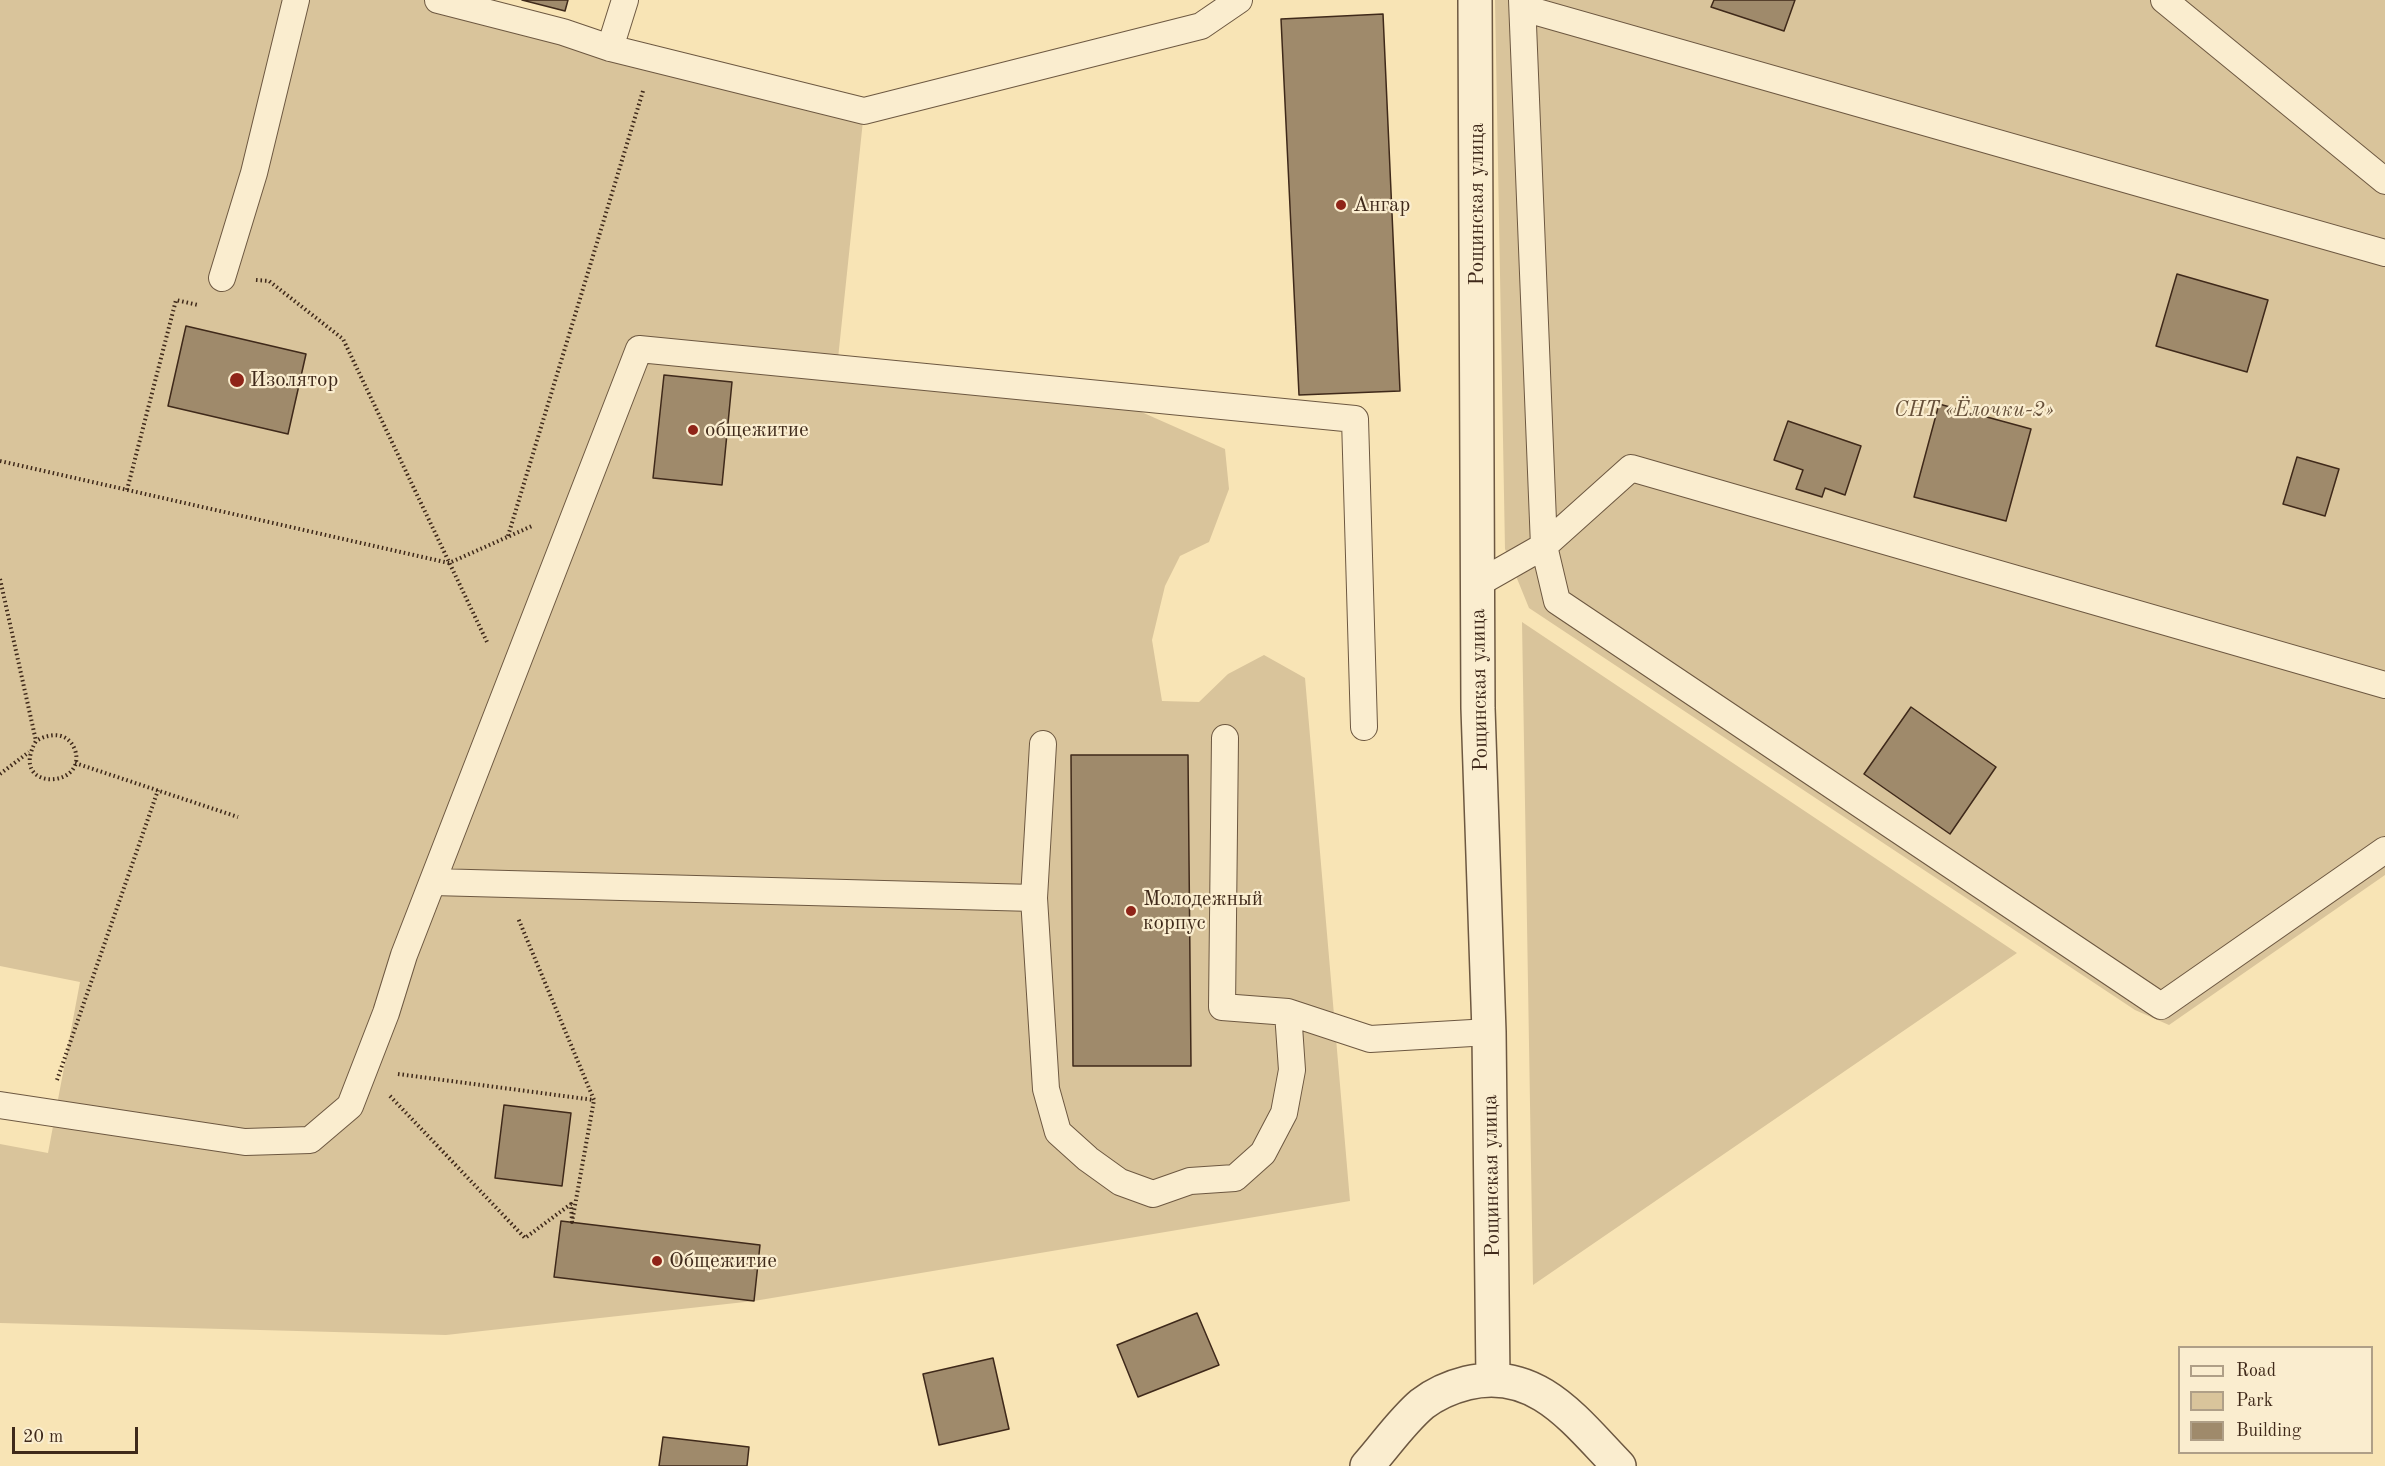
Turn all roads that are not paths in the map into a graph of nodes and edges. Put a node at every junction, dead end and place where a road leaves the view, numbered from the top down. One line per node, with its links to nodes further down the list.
1 (296, 0): 11 (lane)
2 (438, 0): 8 (lane)
3 (625, 0): 8 (lane)
4 (1239, 0): 8 (lane)
5 (1475, 0): 13 (street, Рощинская улица)
6 (2164, 0): 9 (lane)
7 (1522, 4): 10 (lane); 12 (lane)
8 (610, 48)
9 (2385, 181)
10 (2385, 253)
11 (222, 278)
12 (1544, 546): 13 (lane); 14 (lane); 18 (lane)
13 (1479, 583): 22 (street, Рощинская улица)
14 (2385, 685)
15 (1364, 727): 19 (lane)
16 (1225, 738): 21 (lane)
17 (1043, 744): 20 (lane)
18 (2385, 850)
19 (433, 882): 20 (lane); 23 (lane)
20 (1034, 898): 21 (lane)
21 (1288, 1012): 22 (lane)
22 (1490, 1032): 24 (street, Рощинская улица)
23 (0, 1105)
24 (1493, 1380): 25 (street); 26 (street)
25 (1367, 1466)
26 (1619, 1466)

